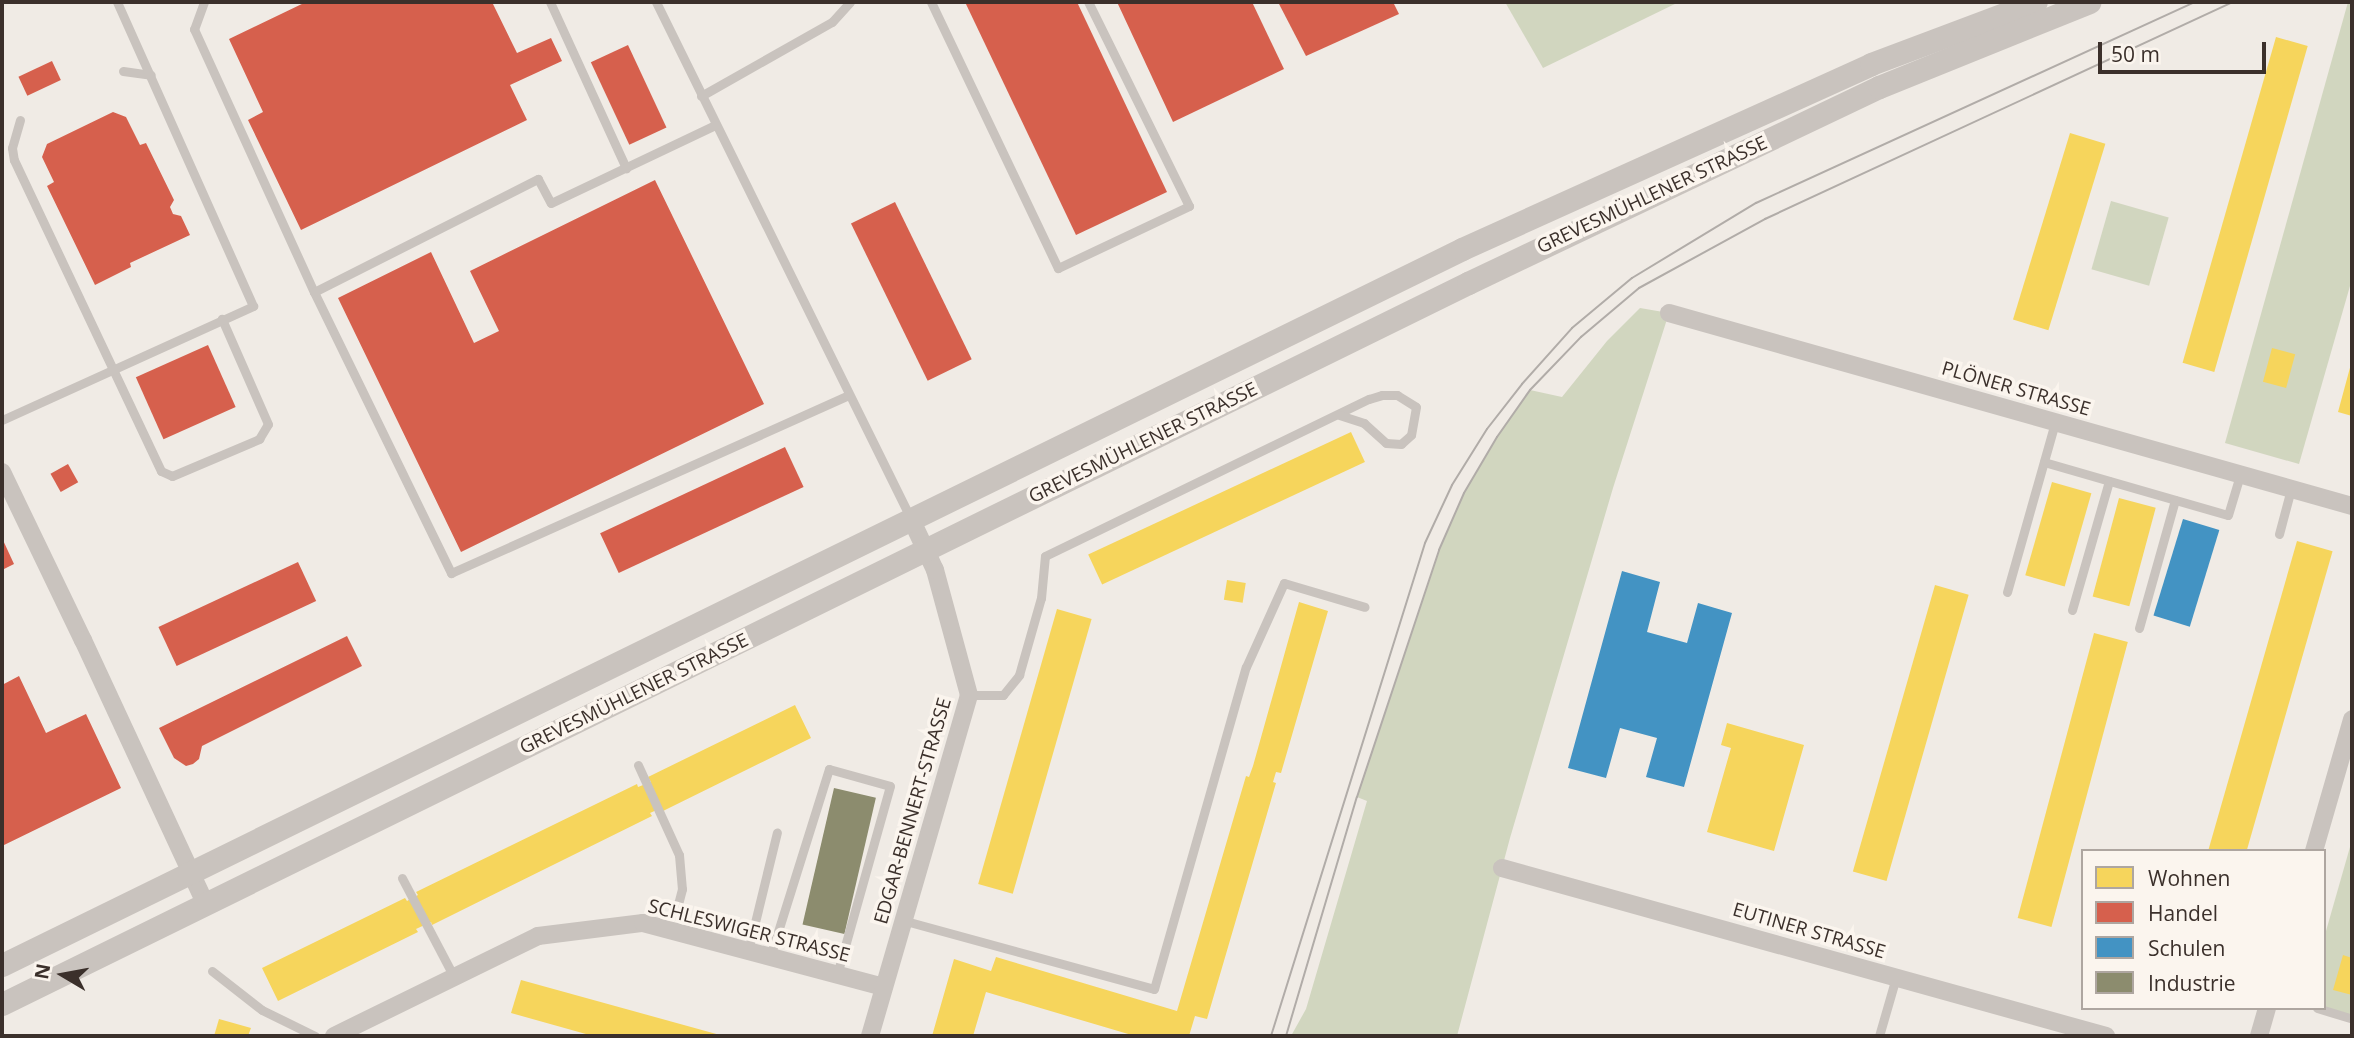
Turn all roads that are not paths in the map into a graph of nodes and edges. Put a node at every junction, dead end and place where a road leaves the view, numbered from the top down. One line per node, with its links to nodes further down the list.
1 (117, 2): 11 (lane)
2 (204, 2): 16 (lane)
3 (550, 2): 15 (lane)
4 (656, 2): 12 (lane)
5 (850, 2): 12 (lane)
6 (931, 2): 7 (lane)
7 (1088, 2)
8 (2036, 2): 31 (street, GREVESMÜHLENER STRASSE)
9 (2089, 2): 33 (street, GREVESMÜHLENER STRASSE)
10 (123, 71): 11 (lane)
11 (151, 75): 18 (lane)
12 (701, 96): 14 (lane)
13 (20, 120): 19 (lane)
14 (715, 125): 15 (lane); 20 (lane)
15 (626, 167): 16 (lane)
16 (314, 292): 20 (lane)
17 (1669, 313): 23 (street, PLÖNER STRASSE)
18 (222, 319): 19 (lane); 19 (lane)
19 (111, 370): 22 (lane)
20 (849, 395): 31 (lane)
21 (1339, 415): 21 (lane); 38 (lane)
22 (2, 419)
23 (2055, 422): 24 (lane); 26 (street, PLÖNER STRASSE)
24 (2044, 462): 27 (lane); 34 (lane)
25 (2, 472): 44 (street)
26 (2240, 475): 28 (street, PLÖNER STRASSE); 29 (lane)
27 (2109, 481): 29 (lane); 36 (lane)
28 (2291, 489): 30 (street, PLÖNER STRASSE); 32 (lane)
29 (2175, 500): 37 (lane)
30 (2352, 506)
31 (912, 521): 33 (street, EDGAR-BENNERT-STRASSE); 44 (street, GREVESMÜHLENER STRASSE)
32 (2279, 534)
33 (926, 551): 38 (street, EDGAR-BENNERT-STRASSE); 46 (street, GREVESMÜHLENER STRASSE)
34 (2007, 592)
35 (1365, 607): 47 (lane)
36 (2072, 610)
37 (2139, 628)
38 (969, 695): 47 (street, EDGAR-BENNERT-STRASSE)
39 (2352, 719): 42 (street)
40 (638, 765): 48 (lane)
41 (777, 832): 49 (lane)
42 (2315, 849)
43 (1502, 868): 55 (street, EUTINER STRASSE)
44 (192, 873): 46 (street); 51 (street, GREVESMÜHLENER STRASSE)
45 (402, 878): 54 (lane)
46 (205, 905): 57 (street, GREVESMÜHLENER STRASSE)
47 (902, 920): 56 (street, EDGAR-BENNERT-STRASSE)
48 (671, 931): 49 (street, SCHLESWIGER STRASSE); 54 (street, SCHLESWIGER STRASSE)
49 (748, 951): 50 (street, SCHLESWIGER STRASSE)
50 (770, 957): 53 (street, SCHLESWIGER STRASSE); 53 (lane)
51 (2, 965)
52 (212, 971): 61 (lane)
53 (837, 975): 56 (street, SCHLESWIGER STRASSE)
54 (454, 977): 62 (street, SCHLESWIGER STRASSE)
55 (1896, 977): 64 (lane); 65 (street, EUTINER STRASSE)
56 (884, 986): 63 (street, EDGAR-BENNERT-STRASSE)
57 (2, 1004)
58 (2266, 1010): 66 (street)
59 (2323, 1010): 60 (lane)
60 (2352, 1019)
61 (315, 1036)
62 (334, 1036)
63 (870, 1036)
64 (1879, 1036)
65 (2106, 1036)
66 (2259, 1036)

